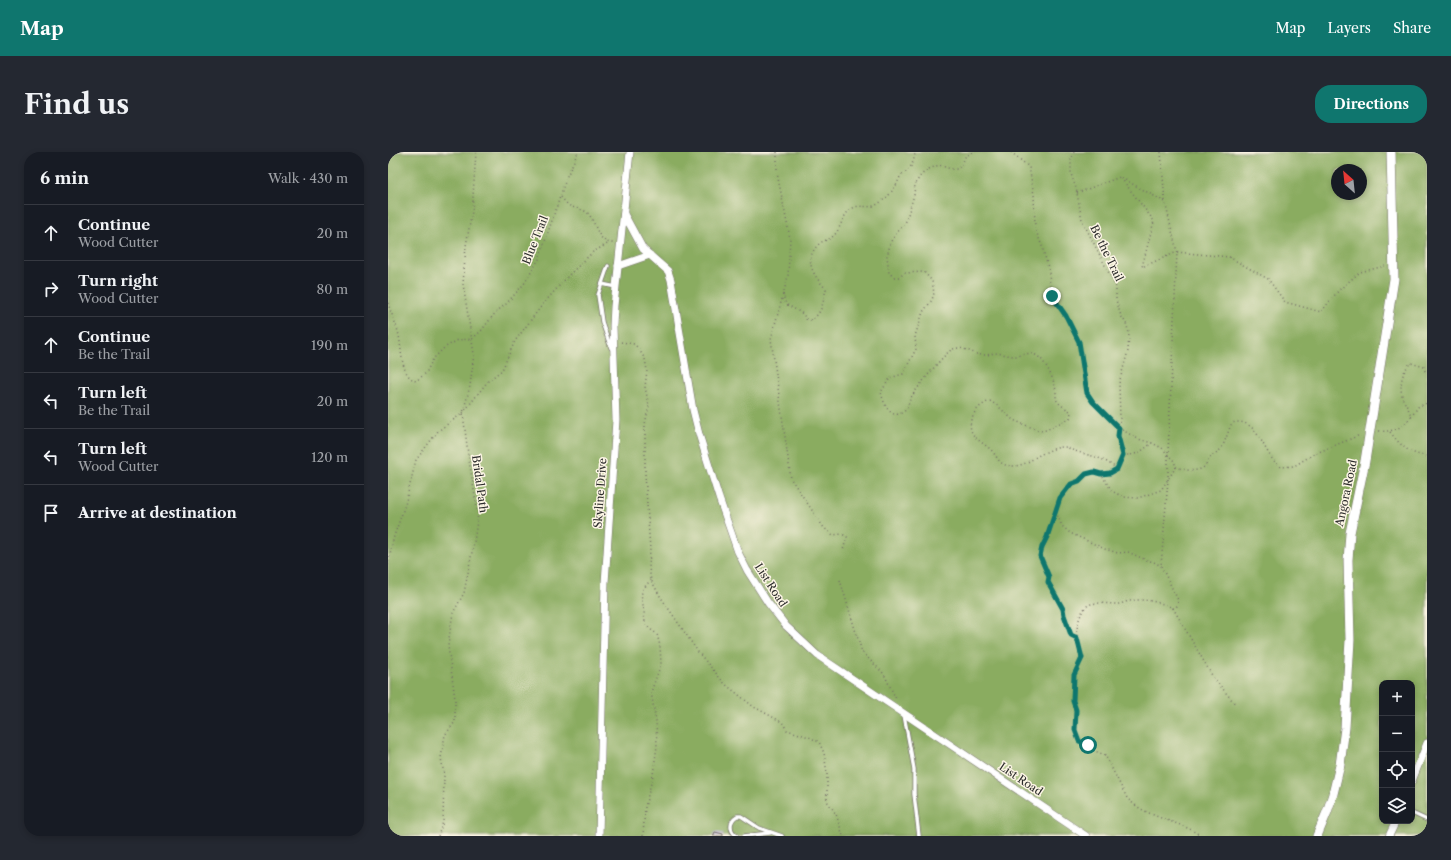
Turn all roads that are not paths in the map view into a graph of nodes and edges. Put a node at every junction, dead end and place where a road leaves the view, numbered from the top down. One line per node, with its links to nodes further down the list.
1 (630, 152): 3 (street, Skyline Drive)
2 (1391, 152): 23 (street, Angora Road)
3 (624, 214): 4 (street, List Road); 6 (street, Skyline Drive)
4 (650, 255): 6 (street); 10 (street, List Road)
5 (608, 266): 7 (lane)
6 (618, 266): 8 (street, Skyline Drive)
7 (602, 284): 8 (lane); 9 (lane)
8 (616, 286): 9 (street, Skyline Drive)
9 (614, 354): 17 (street, Skyline Drive)
10 (903, 714): 21 (lane); 22 (street, List Road)
11 (1427, 743): 12 (street)
12 (1415, 773)
13 (1415, 814): 14 (lane)
14 (1427, 820)
15 (1395, 824): 24 (street)
16 (771, 833): 18 (lane); 19 (lane); 20 (lane)
17 (599, 836)
18 (737, 836)
19 (744, 836)
20 (782, 836)
21 (919, 836)
22 (1086, 836)
23 (1317, 836)
24 (1389, 836)

